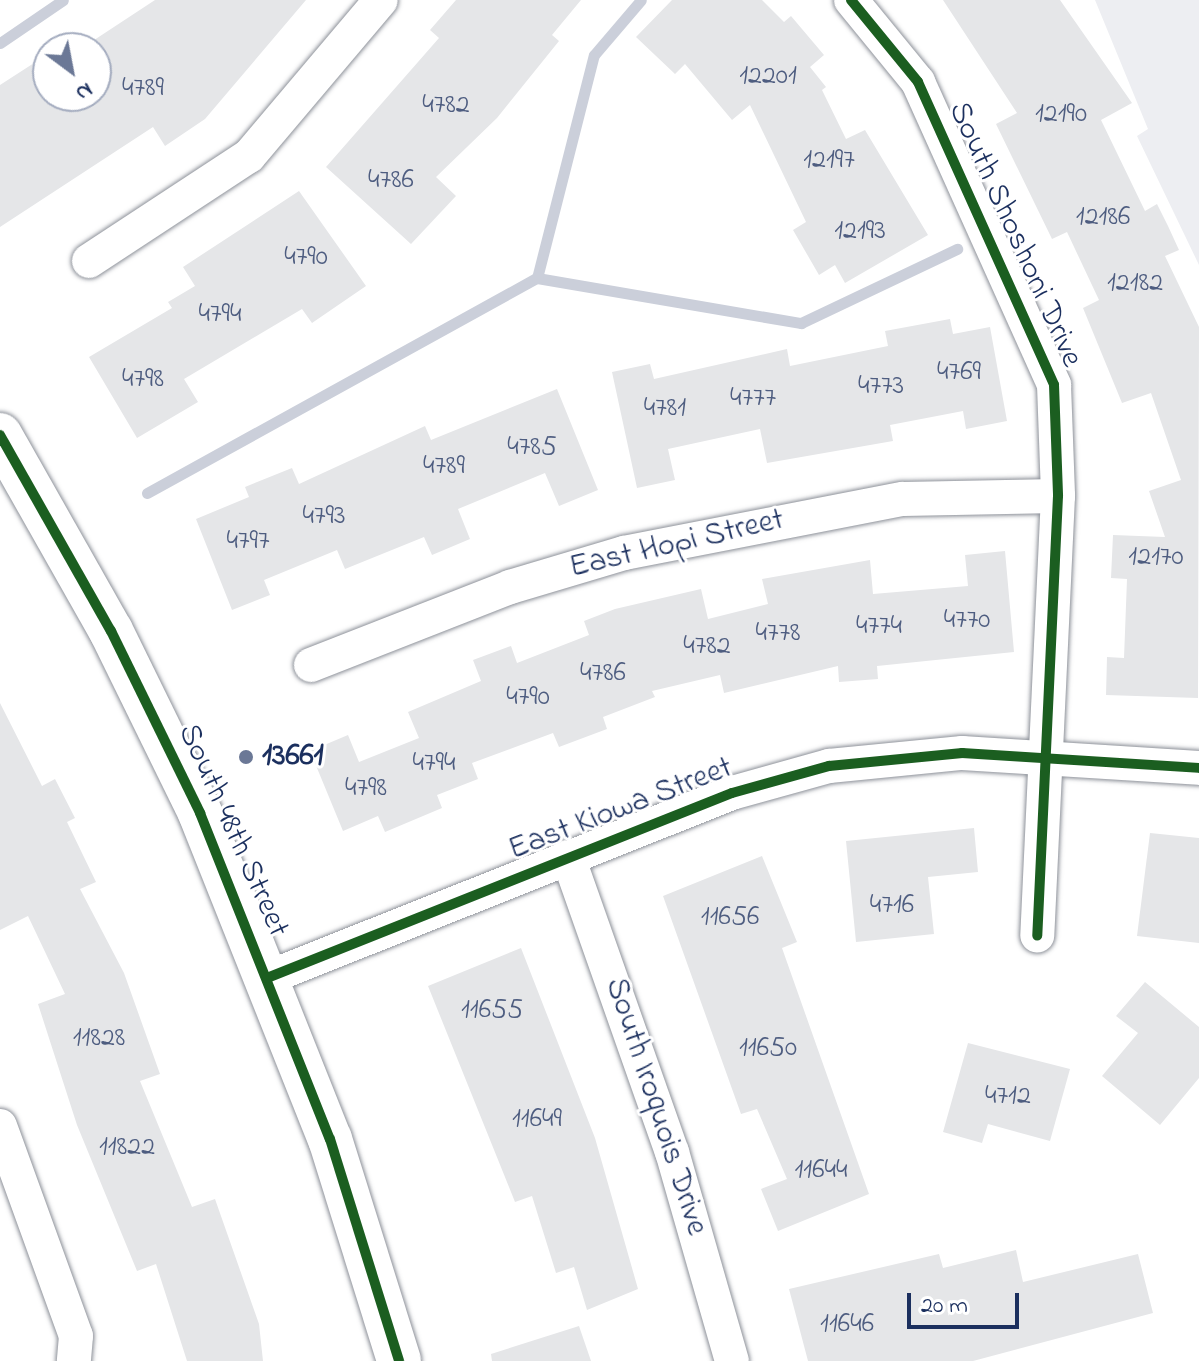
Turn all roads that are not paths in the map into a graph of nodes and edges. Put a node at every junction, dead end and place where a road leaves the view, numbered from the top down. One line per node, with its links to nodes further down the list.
1 (381, 0): 3 (street)
2 (851, 0): 5 (street, South Shoshoni Drive)
3 (89, 261)
4 (0, 435): 11 (main road, South 48th Street)
5 (1058, 496): 6 (street, East Hopi Street); 7 (street, South Shoshoni Drive)
6 (311, 665)
7 (1041, 755): 8 (street, East Kiowa Street); 9 (street, East Kiowa Street); 10 (street, South Shoshoni Drive)
8 (1199, 768)
9 (568, 857): 11 (street, East Kiowa Street); 15 (street, South Iroquois Drive)
10 (1037, 935)
11 (267, 978): 14 (main road, South 48th Street)
12 (0, 1126): 13 (street)
13 (74, 1361)
14 (399, 1361)
15 (732, 1361)

